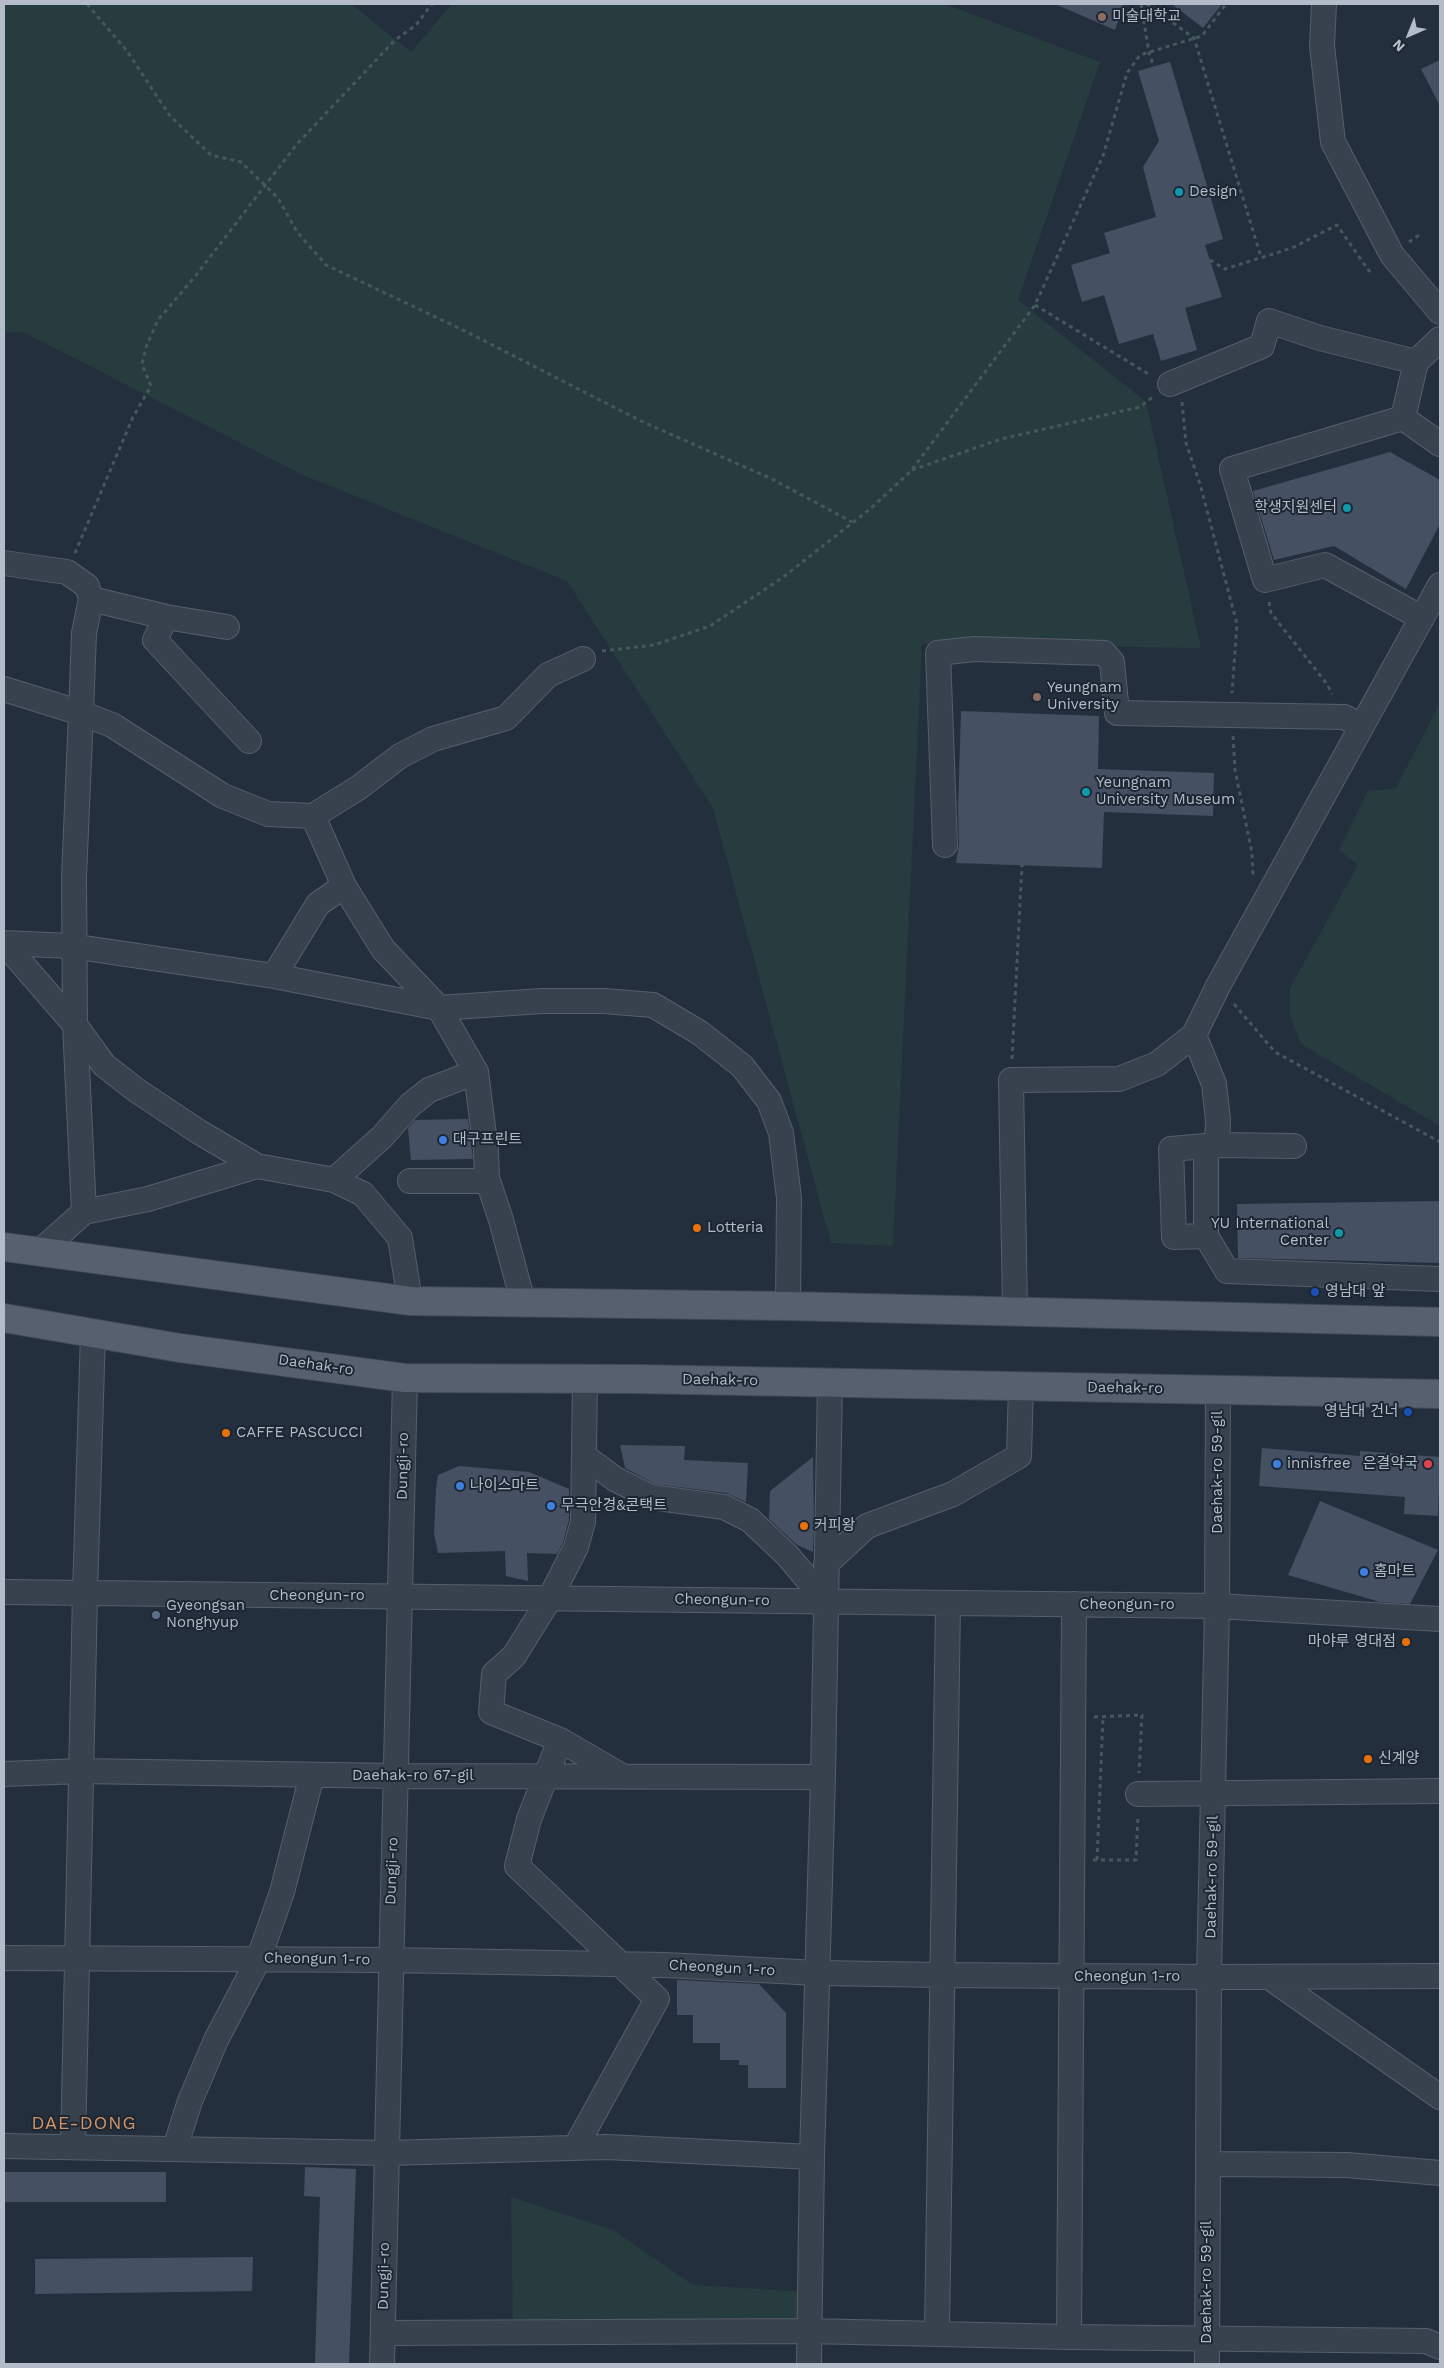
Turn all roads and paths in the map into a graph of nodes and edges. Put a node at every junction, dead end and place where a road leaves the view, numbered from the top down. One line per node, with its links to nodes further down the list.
1 (87, 4): 10 (path)
2 (432, 4): 10 (path)
3 (1141, 4): 8 (path)
4 (1147, 4): 7 (path)
5 (1226, 4): 7 (path)
6 (1324, 4): 15 (street)
7 (1194, 38): 8 (path); 12 (path)
8 (1149, 52): 9 (path); 14 (path)
9 (1154, 67)
10 (265, 185): 22 (path); 24 (path)
11 (1323, 232): 12 (path)
12 (1261, 257): 13 (path)
13 (1210, 260)
14 (1035, 305): 18 (path); 21 (path)
15 (1439, 308)
16 (1440, 339): 17 (street)
17 (1416, 362): 18 (street); 19 (street)
18 (1170, 384): 21 (path); 34 (path)
19 (1403, 418): 20 (street); 25 (street)
20 (1440, 444)
21 (911, 471): 22 (path)
22 (852, 522): 31 (path)
23 (4, 562): 24 (street)
24 (67, 572): 27 (street)
25 (1265, 580): 29 (street); 35 (path)
26 (1440, 585): 29 (street)
27 (91, 599): 28 (street); 33 (street)
28 (166, 617): 30 (street); 36 (street)
29 (1422, 618): 35 (street)
30 (227, 627)
31 (583, 659): 37 (street)
32 (4, 689): 33 (street)
33 (81, 712): 37 (street); 43 (street)
34 (1232, 715): 35 (street); 38 (street); 40 (path)
35 (1353, 721): 45 (street)
36 (249, 741)
37 (313, 816): 41 (street)
38 (945, 845)
39 (1022, 865): 50 (path)
40 (1253, 881)
41 (344, 886): 44 (street); 46 (street)
42 (4, 943): 43 (street); 47 (street)
43 (75, 946): 44 (street); 47 (street)
44 (274, 976): 46 (street)
45 (1218, 986): 48 (street); 51 (path)
46 (439, 1008): 49 (street); 65 (street)
47 (75, 1025): 54 (street); 58 (street)
48 (1194, 1035): 50 (street); 52 (street)
49 (476, 1072): 55 (street); 57 (street)
50 (1011, 1080): 66 (street)
51 (1440, 1142)
52 (1212, 1146): 53 (street); 59 (street); 59 (street)
53 (1294, 1146)
54 (258, 1166): 55 (street); 58 (street)
55 (334, 1180): 63 (street)
56 (410, 1181): 57 (street)
57 (488, 1181): 64 (street)
58 (84, 1212): 61 (street)
59 (1206, 1236): 62 (street)
60 (4, 1246): 61 (main road)
61 (38, 1253): 63 (main road)
62 (1440, 1279)
63 (410, 1301): 64 (main road)
64 (522, 1302): 65 (main road)
65 (788, 1306): 66 (main road)
66 (1015, 1311): 68 (main road)
67 (4, 1318): 69 (main road, Daehak-ro)
68 (1440, 1322)
69 (93, 1334): 70 (main road, Daehak-ro); 79 (street)
70 (405, 1378): 71 (main road, Daehak-ro); 80 (street, Dungji-ro)
71 (586, 1379): 72 (main road, Daehak-ro); 76 (street)
72 (830, 1382): 73 (main road, Daehak-ro); 77 (street)
73 (1021, 1386): 74 (main road, Daehak-ro); 77 (street)
74 (1218, 1390): 75 (main road, Daehak-ro); 85 (street, Daehak-ro 59-gil)
75 (1440, 1394)
76 (584, 1456): 81 (street); 82 (street)
77 (826, 1564): 82 (street)
78 (4, 1592): 79 (street, Cheongun-ro)
79 (85, 1594): 80 (street, Cheongun-ro); 90 (street)
80 (400, 1597): 81 (street, Cheongun-ro); 93 (street, Dungji-ro)
81 (550, 1598): 82 (street, Cheongun-ro); 89 (street)
82 (826, 1601): 83 (street, Cheongun-ro); 96 (street)
83 (948, 1603): 84 (street, Cheongun-ro); 108 (street)
84 (1074, 1604): 85 (street, Cheongun-ro); 87 (street)
85 (1217, 1606): 86 (street, Cheongun-ro); 98 (street, Daehak-ro 59-gil)
86 (1440, 1619)
87 (1073, 1717): 88 (path); 100 (street)
88 (1103, 1717): 99 (path); 101 (path)
89 (560, 1740): 94 (street); 95 (street)
90 (81, 1771): 91 (street, Daehak-ro 67-gil); 92 (street, Daehak-ro 67-gil); 103 (street)
91 (4, 1774)
92 (312, 1775): 93 (street, Daehak-ro 67-gil); 104 (street)
93 (395, 1776): 94 (street, Daehak-ro 67-gil); 105 (street, Dungji-ro)
94 (546, 1776): 95 (street, Daehak-ro 67-gil); 106 (street)
95 (623, 1777): 96 (street, Daehak-ro 67-gil)
96 (823, 1777): 107 (street)
97 (1440, 1791): 98 (street)
98 (1214, 1792): 99 (street); 111 (street, Daehak-ro 59-gil)
99 (1138, 1794): 101 (path)
100 (1072, 1860): 101 (path); 109 (street)
101 (1098, 1860)
102 (4, 1958): 103 (street, Cheongun 1-ro)
103 (77, 1958): 104 (street, Cheongun 1-ro); 115 (street)
104 (259, 1958): 105 (street, Cheongun 1-ro); 116 (street)
105 (390, 1960): 106 (street, Cheongun 1-ro); 118 (street, Dungji-ro)
106 (620, 1964): 107 (street, Cheongun 1-ro); 117 (street)
107 (817, 1973): 108 (street, Cheongun 1-ro); 119 (street)
108 (942, 1975): 109 (street, Cheongun 1-ro); 124 (street)
109 (1073, 1976): 111 (street, Cheongun 1-ro); 125 (street)
110 (1440, 1976): 112 (street, Cheongun 1-ro)
111 (1209, 1977): 112 (street, Cheongun 1-ro); 120 (street, Daehak-ro 59-gil)
112 (1269, 1977): 113 (street)
113 (1440, 2097)
114 (4, 2146): 115 (street)
115 (73, 2147): 116 (street)
116 (175, 2148): 118 (street)
117 (575, 2148): 118 (street); 119 (street)
118 (387, 2153): 123 (street, Dungji-ro)
119 (812, 2157): 122 (street)
120 (1208, 2164): 121 (street); 126 (street, Daehak-ro 59-gil)
121 (1440, 2172)
122 (809, 2332): 123 (street); 124 (street); 129 (street)
123 (383, 2333): 128 (street, Dungji-ro)
124 (937, 2333): 125 (street)
125 (1069, 2337): 126 (street)
126 (1207, 2339): 127 (street); 130 (street, Daehak-ro 59-gil)
127 (1440, 2347)
128 (382, 2364)
129 (809, 2364)
130 (1207, 2364)

